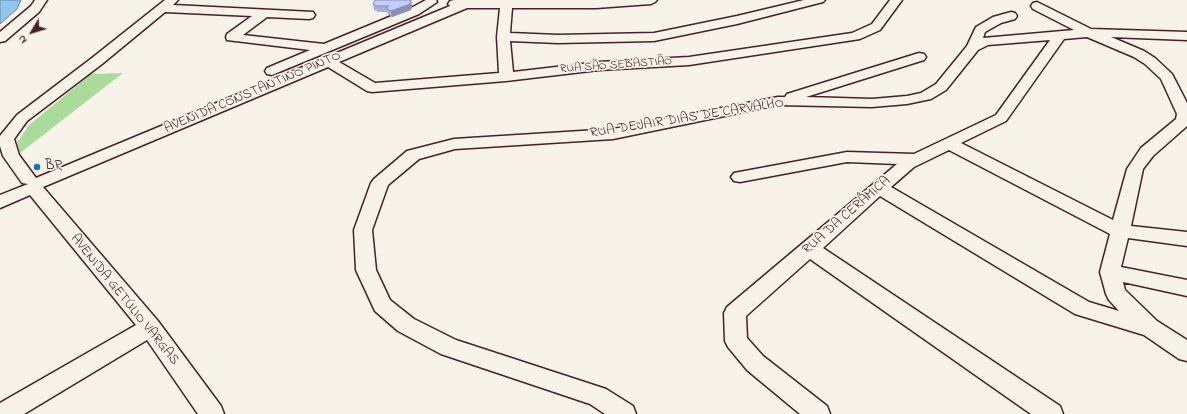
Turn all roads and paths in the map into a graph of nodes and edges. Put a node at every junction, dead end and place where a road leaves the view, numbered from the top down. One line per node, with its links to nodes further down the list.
1 (41, 0): 18 (street)
2 (651, 0): 8 (street)
3 (818, 0): 17 (street)
4 (896, 0): 23 (street, RUA SÃO SEBASTIÃO)
5 (427, 1): 7 (street); 15 (street, AVENIDA CONSTANTINO PINTO)
6 (167, 4): 10 (street); 28 (street, AVENIDA GETÚLIO VARGAS)
7 (465, 4): 8 (street); 19 (street, AVENIDA CONSTANTINO PINTO)
8 (506, 4): 17 (street)
9 (1037, 6): 13 (street)
10 (264, 13): 11 (street); 21 (street)
11 (309, 15)
12 (1011, 16): 20 (street, RUA DEJAIR DIAS DE CARVALHO)
13 (1089, 33): 14 (street); 16 (street); 32 (street)
14 (1060, 35): 20 (street); 25 (street, RUA DA CERÂMICA)
15 (355, 36): 19 (street); 21 (street, AVENIDA CONSTANTINO PINTO)
16 (1187, 36)
17 (503, 37): 23 (street)
18 (0, 38)
19 (371, 43): 21 (street, AVENIDA CONSTANTINO PINTO)
20 (973, 47): 24 (street, RUA DEJAIR DIAS DE CARVALHO)
21 (326, 55): 23 (street, RUA SÃO SEBASTIÃO); 28 (street, AVENIDA CONSTANTINO PINTO)
22 (919, 56): 24 (street)
23 (506, 77)
24 (778, 101): 42 (street, RUA DEJAIR DIAS DE CARVALHO)
25 (948, 143): 26 (street, RUA DA CERÂMICA); 32 (street)
26 (915, 159): 27 (street); 29 (street, RUA DA CERÂMICA)
27 (740, 177)
28 (31, 183): 30 (street, AVENIDA CONSTANTINO PINTO); 31 (street, AVENIDA CONSTANTINO PINTO); 37 (street, AVENIDA GETÚLIO VARGAS)
29 (878, 188): 34 (street, RUA DA CERÂMICA); 38 (street)
30 (0, 192)
31 (0, 202)
32 (1120, 231): 33 (street); 35 (street)
33 (1187, 240)
34 (809, 248): 43 (street, RUA DA CERÂMICA); 44 (street)
35 (1110, 272): 36 (street); 38 (street)
36 (1187, 288)
37 (150, 327): 40 (street); 41 (street, AVENIDA GETÚLIO VARGAS)
38 (1149, 327): 39 (street)
39 (1187, 352)
40 (3, 414)
41 (212, 414)
42 (624, 414)
43 (818, 414)
44 (1051, 414)

